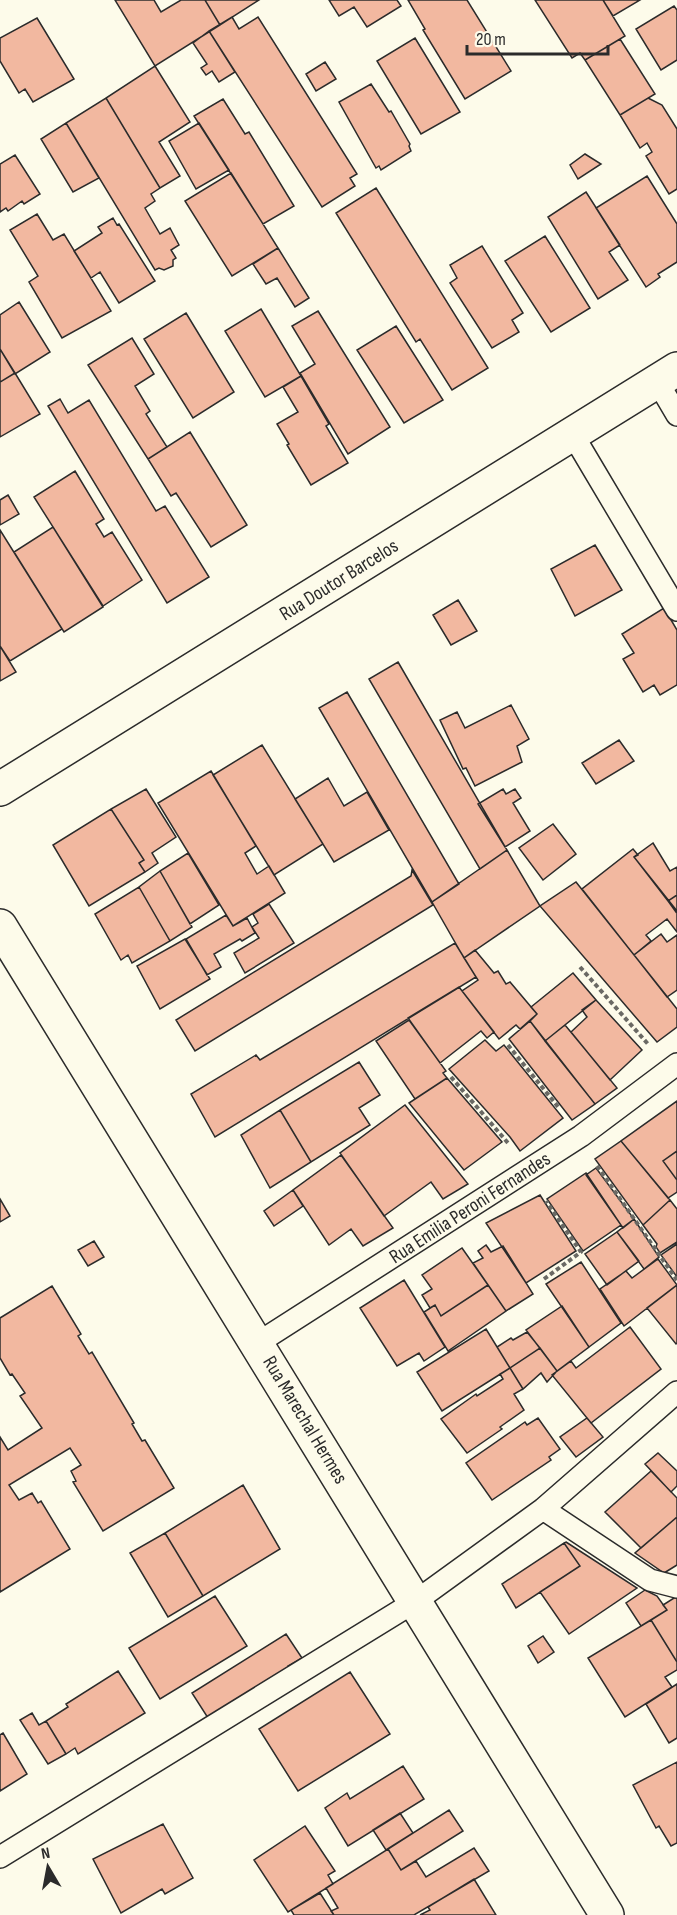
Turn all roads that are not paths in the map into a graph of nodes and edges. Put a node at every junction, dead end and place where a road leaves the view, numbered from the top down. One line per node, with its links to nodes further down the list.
1 (667, 375): 2 (lane); 3 (street, Rua Doutor Barcelos)
2 (677, 415)
3 (573, 435): 4 (lane); 5 (street, Rua Doutor Barcelos)
4 (677, 610)
5 (0, 789)
6 (0, 926): 8 (street, Rua Marechal Hermes)
7 (673, 1067): 8 (lane, Rua Emilia Peroni Fernandes)
8 (258, 1343): 12 (street, Rua Marechal Hermes)
9 (677, 1392): 10 (lane)
10 (543, 1509): 11 (lane); 12 (lane)
11 (677, 1587)
12 (416, 1601): 13 (lane); 14 (street, Rua Marechal Hermes)
13 (0, 1857)
14 (607, 1915)

